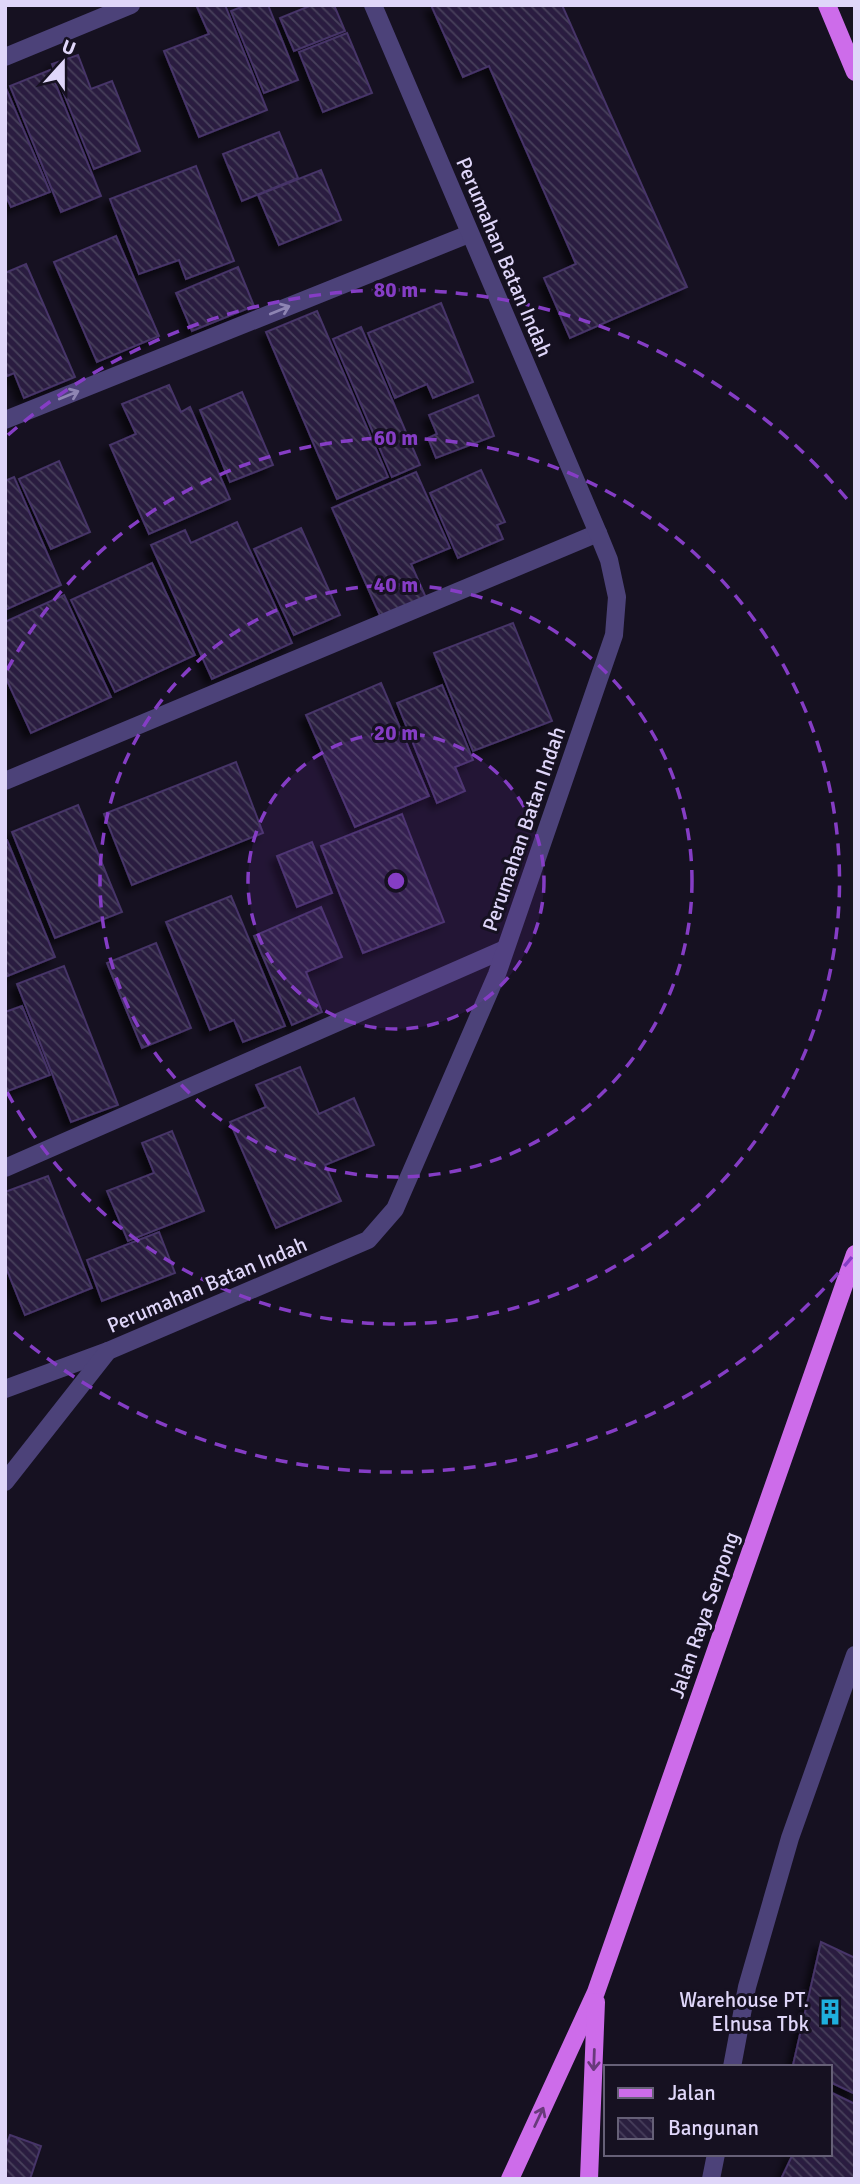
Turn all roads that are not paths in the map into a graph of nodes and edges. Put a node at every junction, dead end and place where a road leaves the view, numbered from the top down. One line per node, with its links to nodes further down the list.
1 (131, 5): 4 (street)
2 (373, 5): 6 (street, Perumahan Batan Indah)
3 (830, 6): 5 (main road)
4 (5, 57)
5 (855, 72)
6 (469, 234): 7 (street, one-way to 6); 8 (street, Perumahan Batan Indah)
7 (5, 420)
8 (598, 533): 9 (street); 10 (street, Perumahan Batan Indah)
9 (5, 781)
10 (505, 949): 11 (street); 13 (street, Perumahan Batan Indah)
11 (5, 1168)
12 (855, 1254): 17 (main road, Jalan Raya Serpong)
13 (108, 1351): 14 (street); 15 (street, Perumahan Batan Indah)
14 (5, 1389)
15 (5, 1482)
16 (855, 1655): 18 (street)
17 (596, 1992): 20 (main road, Jalan Raya Serpong, one-way to 17); 21 (main road, Jalan Raya Serpong, one-way to 21)
18 (732, 2065)
19 (716, 2156): 22 (street)
20 (510, 2179)
21 (589, 2179)
22 (711, 2179)

